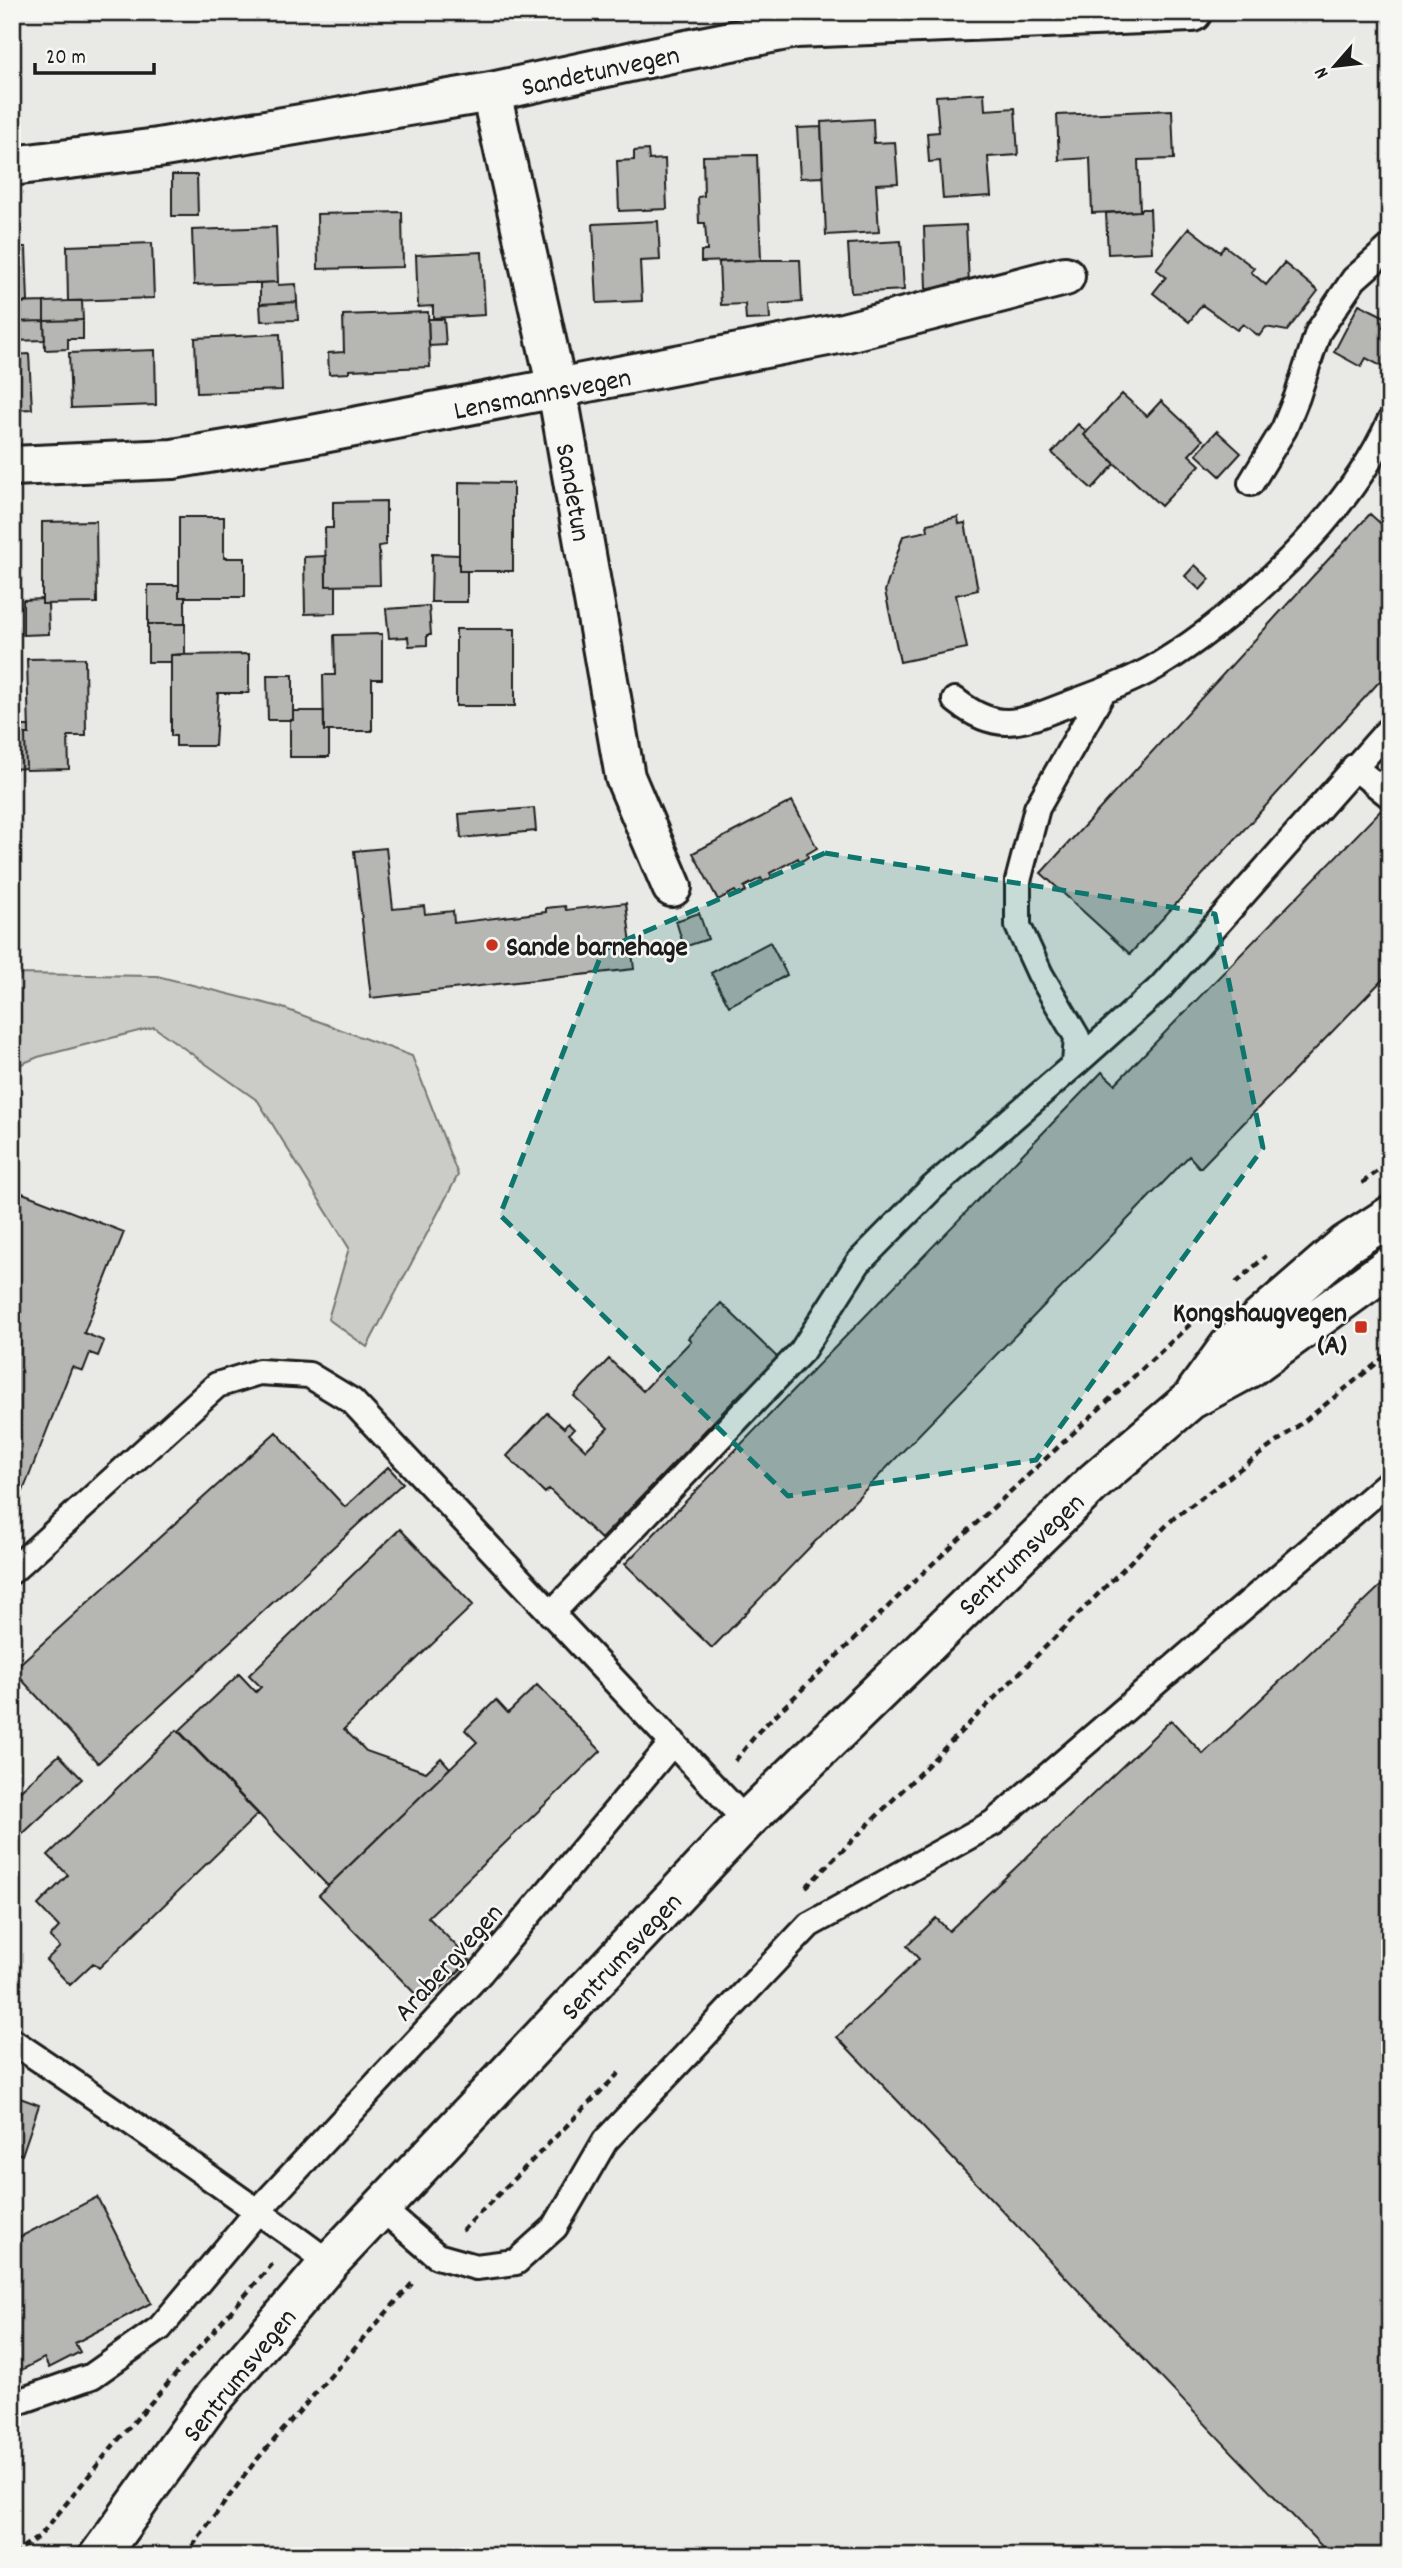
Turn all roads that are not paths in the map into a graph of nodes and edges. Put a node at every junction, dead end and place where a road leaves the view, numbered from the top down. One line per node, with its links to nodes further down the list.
1 (1192, 12): 2 (street, Sandetunvegen)
2 (1004, 15): 3 (street, Sandetunvegen)
3 (491, 92): 4 (street, Sandetunvegen); 7 (street, Sandetun)
4 (12, 166)
5 (1390, 247): 10 (lane)
6 (1065, 276): 7 (street, Lensmannsvegen)
7 (557, 389): 9 (street, Lensmannsvegen); 16 (street, Sandetun)
8 (1390, 421): 11 (lane)
9 (12, 466)
10 (1251, 483)
11 (1102, 692): 12 (lane); 17 (lane)
12 (955, 700)
13 (1390, 727): 14 (lane)
14 (1354, 768): 15 (lane); 17 (lane)
15 (1390, 796)
16 (672, 887)
17 (1075, 1064): 23 (lane)
18 (1390, 1216): 20 (street, Sentrumsvegen)
19 (1390, 1266): 20 (street, Sentrumsvegen)
20 (1190, 1400): 25 (street, Sentrumsvegen)
21 (1390, 1481): 27 (lane)
22 (12, 1571): 23 (lane)
23 (551, 1614): 24 (lane)
24 (673, 1742): 25 (lane); 28 (lane, Arabergvegen)
25 (746, 1821): 27 (street, Sentrumsvegen)
26 (12, 2041): 28 (lane)
27 (381, 2208): 29 (street, Sentrumsvegen)
28 (257, 2212): 29 (lane); 30 (lane, Arabergvegen)
29 (329, 2263): 31 (street, Sentrumsvegen)
30 (12, 2404)
31 (99, 2556)

